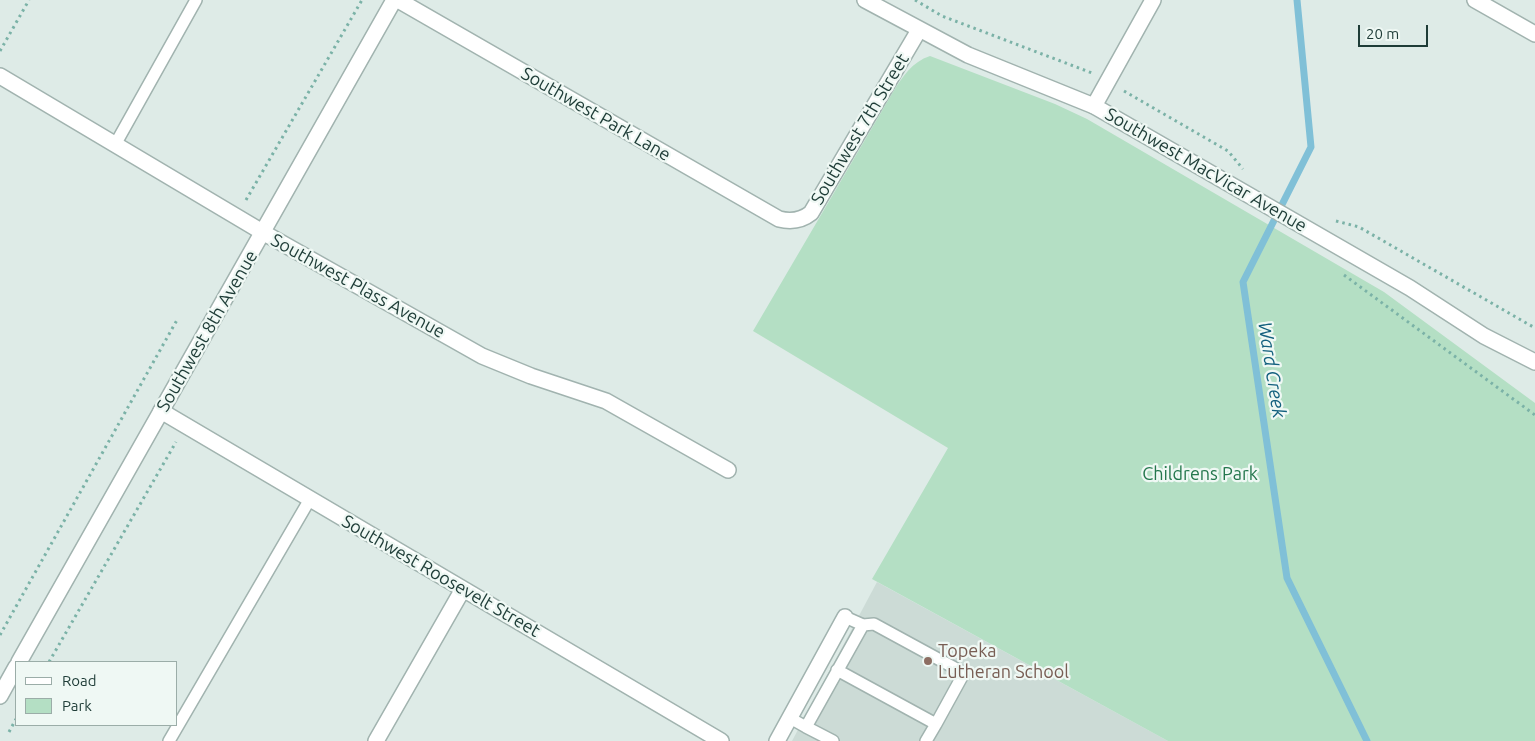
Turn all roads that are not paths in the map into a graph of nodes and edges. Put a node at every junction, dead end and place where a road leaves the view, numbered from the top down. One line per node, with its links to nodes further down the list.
1 (196, 0): 10 (lane)
2 (396, 0): 11 (street, Southwest Park Lane); 12 (street, Southwest 8th Avenue)
3 (866, 0): 6 (street, Southwest MacVicar Avenue)
4 (1153, 0): 9 (street)
5 (1475, 0): 7 (street)
6 (919, 30): 9 (street, Southwest MacVicar Avenue); 11 (street, Southwest 7th Street)
7 (1535, 34)
8 (0, 76): 10 (street, Southwest Plass Avenue)
9 (1094, 106): 13 (street, Southwest MacVicar Avenue)
10 (116, 143): 12 (street, Southwest Plass Avenue)
11 (795, 220)
12 (264, 233): 14 (street, Southwest 8th Avenue); 15 (street, Southwest Plass Avenue)
13 (1535, 362)
14 (161, 411): 16 (street, Southwest Roosevelt Street); 20 (street, Southwest 8th Avenue)
15 (728, 470)
16 (310, 499): 17 (street, Southwest Roosevelt Street); 27 (lane)
17 (463, 590): 30 (street); 31 (street, Southwest Roosevelt Street)
18 (845, 617): 19 (lane); 24 (street)
19 (863, 625): 22 (lane); 25 (lane)
20 (20, 661)
21 (15, 669): 23 (street)
22 (837, 670): 25 (lane); 28 (lane)
23 (0, 696)
24 (790, 718): 28 (lane); 32 (street)
25 (936, 724): 34 (lane)
26 (178, 726): 29 (lane)
27 (178, 726)
28 (806, 727): 33 (lane)
29 (169, 741)
30 (376, 741)
31 (721, 741)
32 (777, 741)
33 (833, 741)
34 (926, 741)

